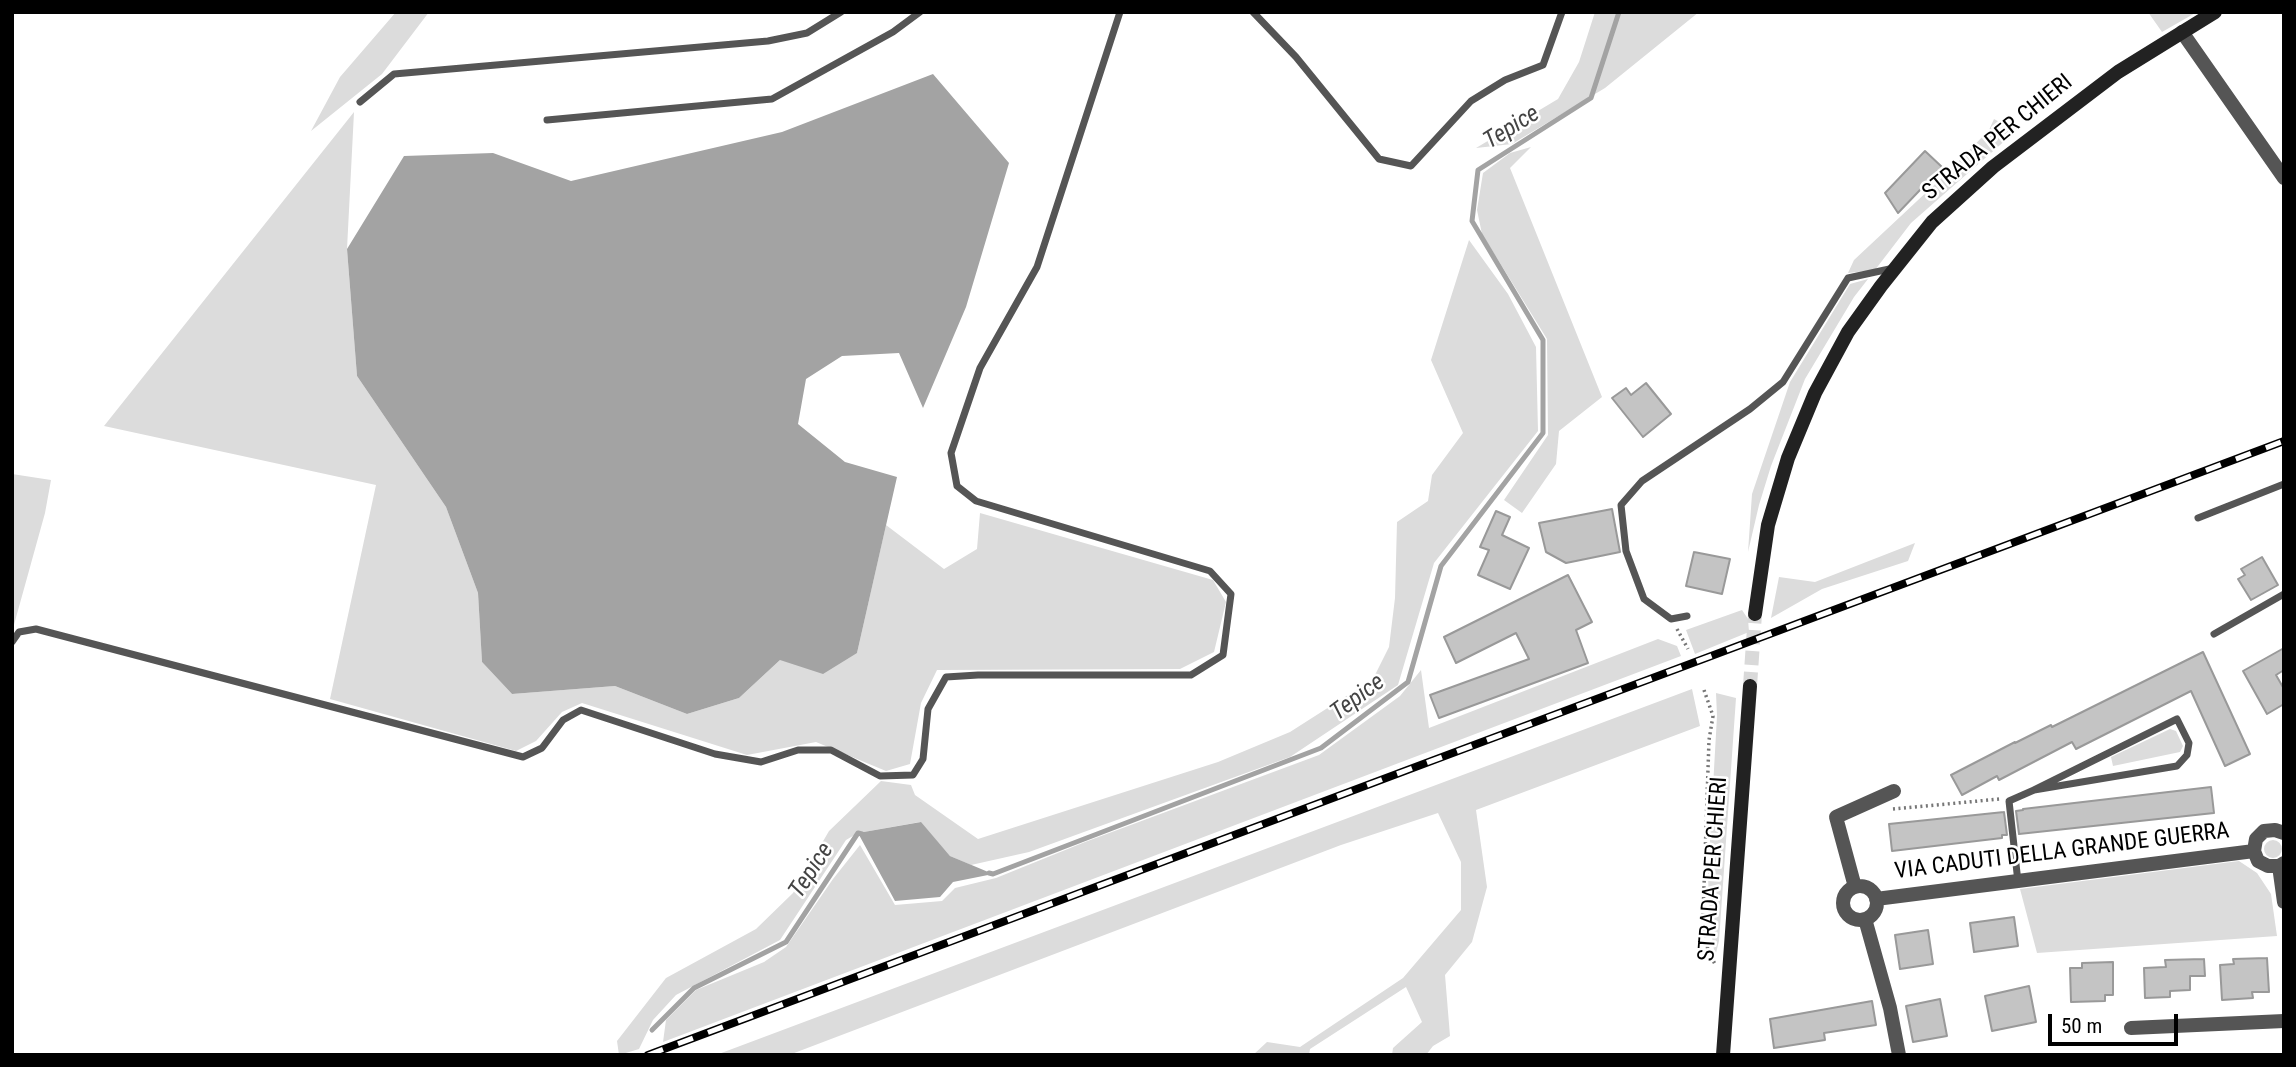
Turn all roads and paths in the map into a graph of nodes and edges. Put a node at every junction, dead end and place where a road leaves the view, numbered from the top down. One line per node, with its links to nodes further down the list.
1 (841, 12): 8 (lane)
2 (920, 12): 9 (lane)
3 (1120, 12): 19 (lane)
4 (1253, 12): 5 (lane)
5 (1562, 12)
6 (2216, 12): 7 (main road, STRADA PER CHIERI)
7 (2182, 32): 10 (street); 11 (main road, STRADA PER CHIERI)
8 (360, 102)
9 (547, 120)
10 (2284, 178)
11 (1895, 268): 15 (main road, STRADA PER CHIERI); 17 (lane)
12 (2284, 484): 13 (lane)
13 (2198, 518)
14 (2284, 594): 18 (lane)
15 (1755, 614)
16 (1687, 615): 17 (lane)
17 (1671, 619): 20 (path)
18 (2214, 634)
19 (12, 642)
20 (1688, 649)
21 (1750, 686): 35 (main road, STRADA PER CHIERI)
22 (1704, 690): 35 (path)
23 (2034, 790): 23 (lane); 25 (lane)
24 (1894, 791): 26 (street)
25 (2008, 801): 26 (path); 30 (lane)
26 (1868, 803): 31 (street)
27 (2284, 834): 28 (street)
28 (2254, 851): 29 (street); 30 (street, VIA CADUTI DELLA GRANDE GUERRA)
29 (2281, 864): 33 (street)
30 (2018, 882): 32 (street, VIA CADUTI DELLA GRANDE GUERRA)
31 (1855, 887): 32 (street); 34 (street)
32 (1876, 899): 34 (street)
33 (2284, 902)
34 (1865, 919): 39 (street)
35 (1727, 988): 38 (main road, STRADA PER CHIERI)
36 (2284, 1021): 37 (street)
37 (2131, 1028)
38 (1723, 1055)
39 (1899, 1055)

